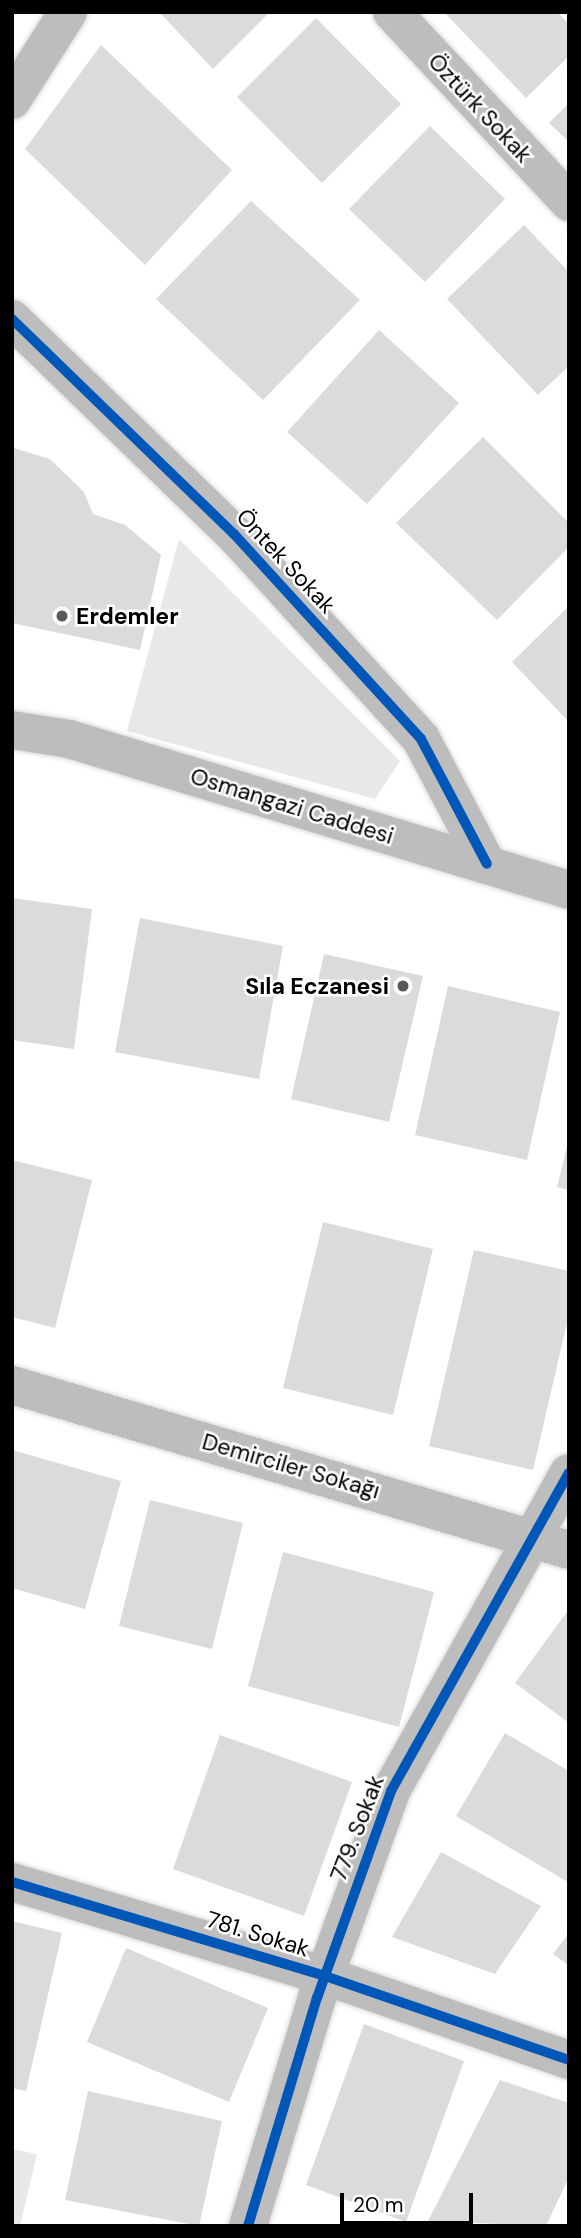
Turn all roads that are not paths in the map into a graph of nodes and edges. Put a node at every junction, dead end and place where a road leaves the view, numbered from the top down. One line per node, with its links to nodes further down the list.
1 (68, 12): 3 (street)
2 (392, 12): 4 (street, Öztürk Sokak)
3 (12, 100)
4 (569, 202)
5 (12, 319): 7 (street, Öntek Sokak)
6 (12, 730): 7 (street, Osmangazi Caddesi)
7 (487, 864): 8 (street, Osmangazi Caddesi)
8 (569, 890)
9 (12, 1385): 11 (street, Demirciler Sokağı)
10 (569, 1473): 11 (street, 779. Sokak)
11 (552, 1543): 13 (street, 779. Sokak)
12 (12, 1882): 13 (street, 781. Sokak)
13 (325, 1976): 14 (street, 781. Sokak); 15 (street, 779. Sokak)
14 (569, 2060)
15 (248, 2226)

